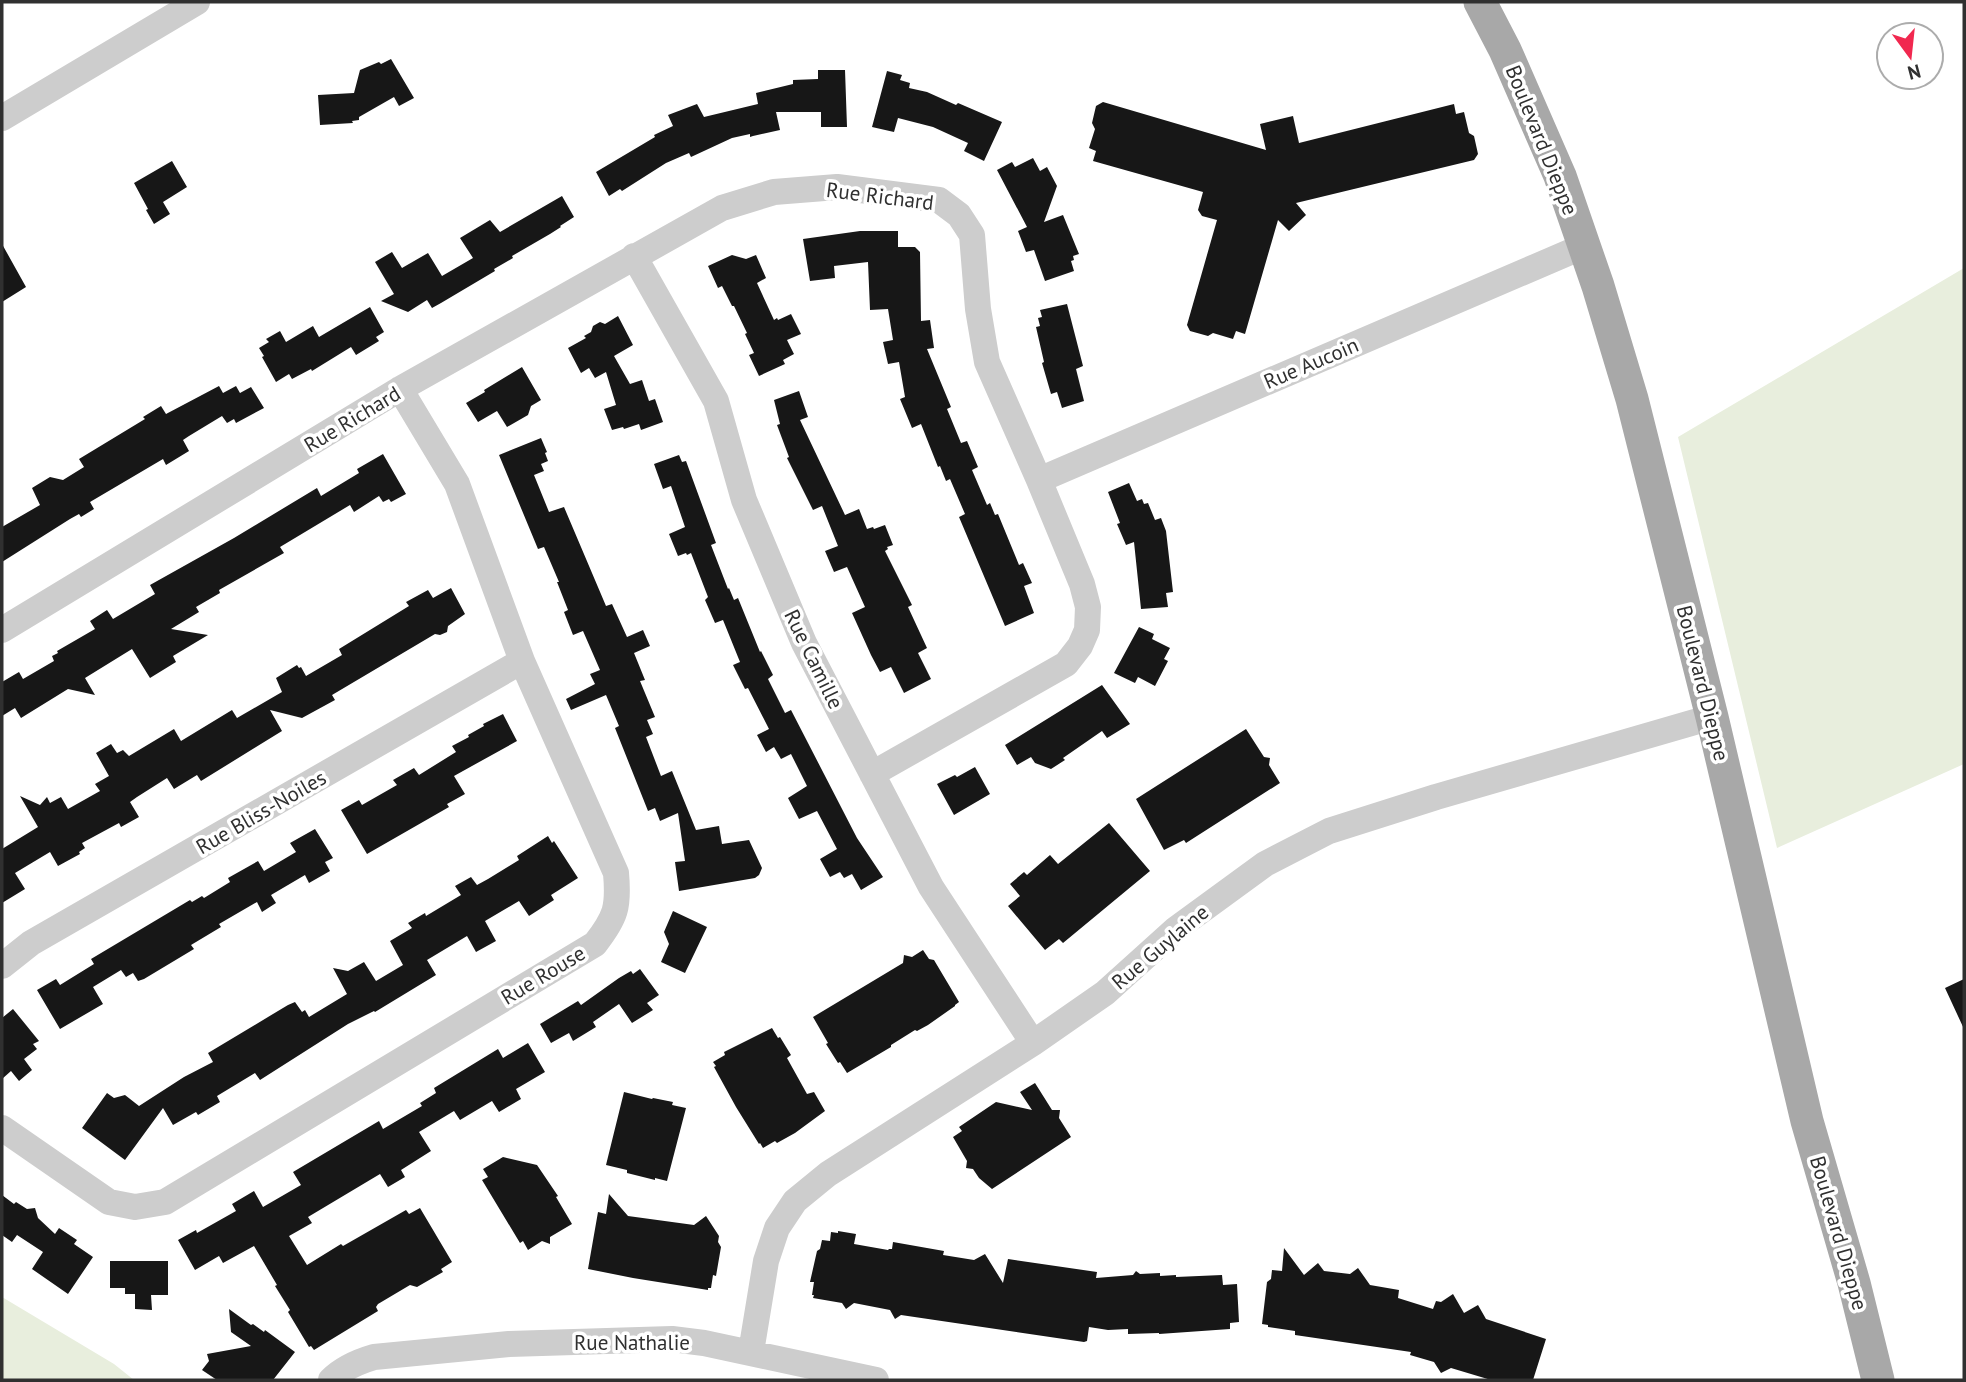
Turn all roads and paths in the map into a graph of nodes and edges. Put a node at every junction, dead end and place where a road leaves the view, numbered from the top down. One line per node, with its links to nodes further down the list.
1 (197, 2): 3 (street)
2 (1480, 2): 4 (main road, Boulevard Dieppe)
3 (2, 118)
4 (1584, 247): 7 (street, Rue Aucoin); 10 (main road, Boulevard Dieppe)
5 (634, 256): 6 (street, Rue Richard); 7 (street, Rue Richard); 11 (street, Rue Camille)
6 (400, 389): 8 (street, Rue Richard); 9 (street, Rue Rouse)
7 (1039, 480): 11 (street, Rue Richard)
8 (2, 630)
9 (522, 662): 12 (street, Rue Bliss-Noiles); 14 (street, Rue Rouse)
10 (1712, 717): 13 (street, Rue Guylaine); 18 (main road, Boulevard Dieppe)
11 (872, 774): 13 (street, Rue Camille)
12 (2, 965)
13 (1033, 1043): 15 (street, Rue Guylaine)
14 (2, 1128)
15 (751, 1352): 16 (street, Rue Nathalie); 17 (street, Rue Nathalie)
16 (331, 1380)
17 (876, 1380)
18 (1878, 1380)

